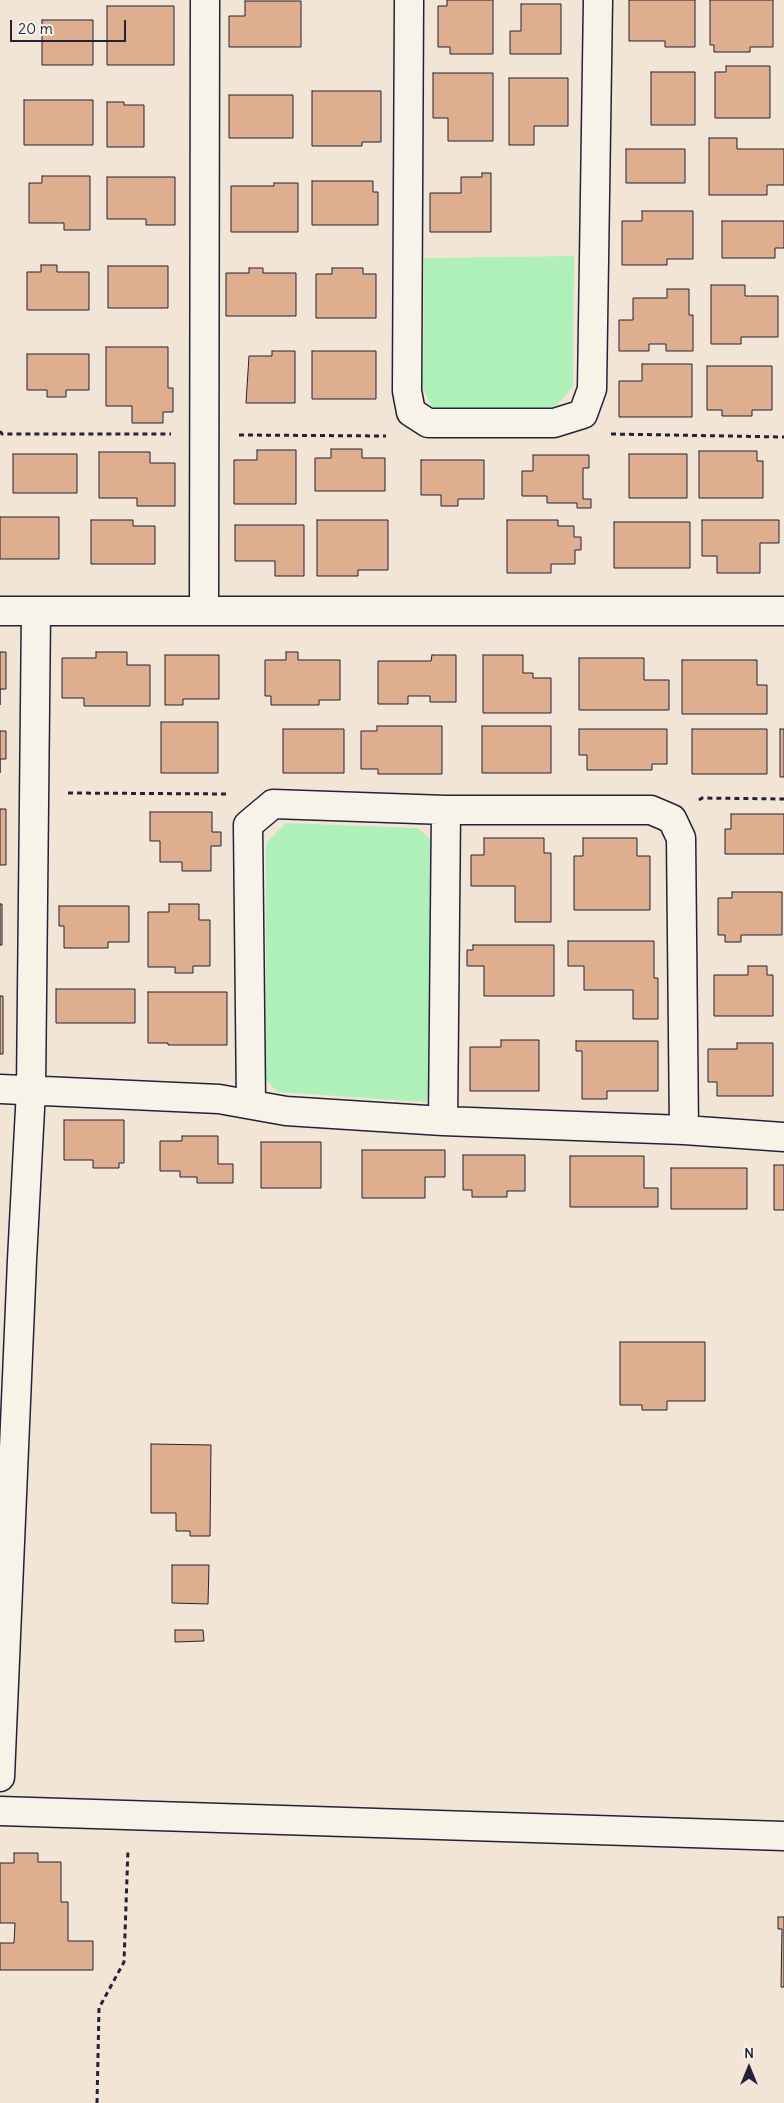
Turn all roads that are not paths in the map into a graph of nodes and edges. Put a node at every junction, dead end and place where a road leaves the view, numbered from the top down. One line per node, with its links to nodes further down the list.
1 (205, 0): 4 (street)
2 (408, 0): 3 (street)
3 (598, 0)
4 (204, 610): 6 (street); 7 (street)
5 (0, 611): 6 (street)
6 (36, 611): 10 (street)
7 (784, 611)
8 (446, 810): 11 (street); 12 (street); 13 (street)
9 (0, 1089): 10 (street)
10 (31, 1090): 11 (street); 15 (street)
11 (251, 1104): 12 (street)
12 (443, 1121): 13 (street)
13 (684, 1130): 14 (street)
14 (784, 1137)
15 (0, 1777)
16 (0, 1811): 17 (street)
17 (784, 1836)

